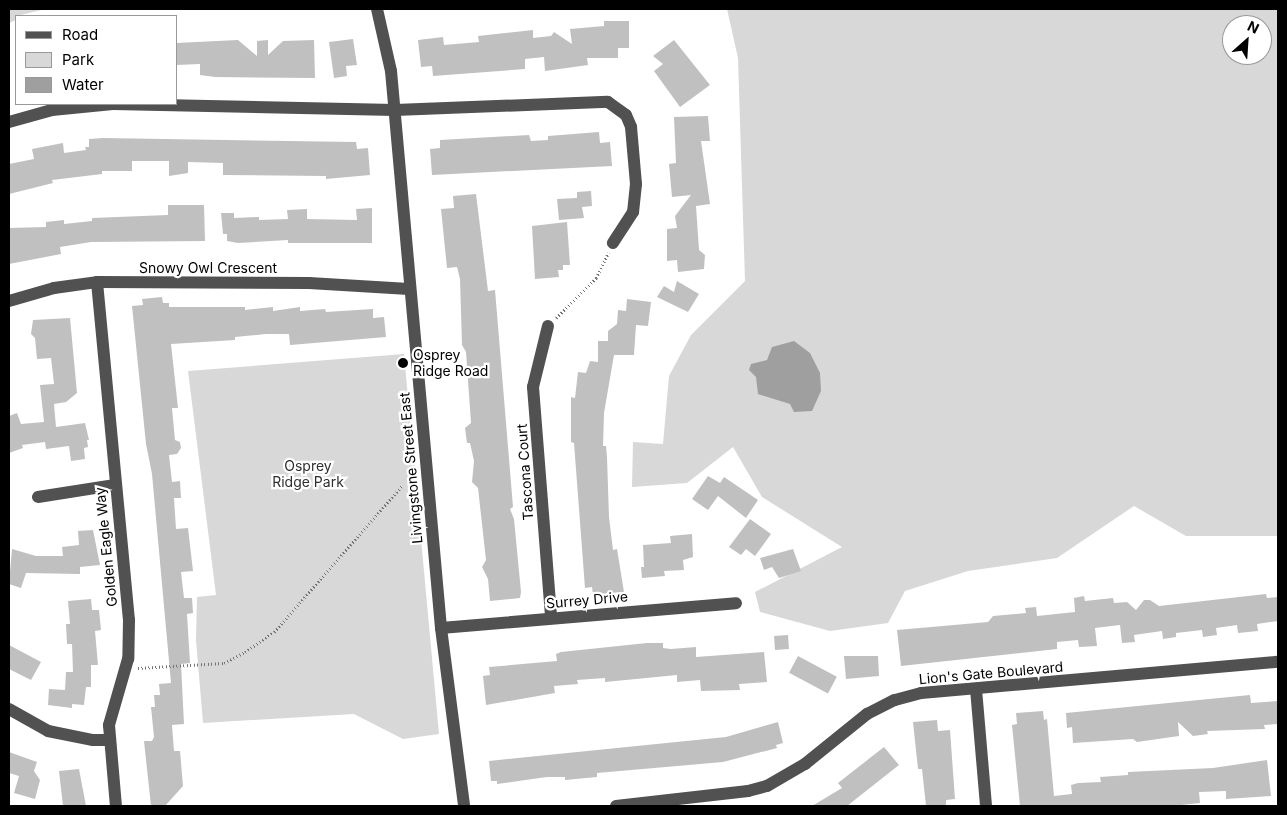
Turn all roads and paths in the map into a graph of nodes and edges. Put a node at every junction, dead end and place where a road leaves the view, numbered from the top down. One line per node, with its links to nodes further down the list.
1 (377, 9): 4 (street, Livingstone Street East)
2 (103, 105): 5 (street)
3 (160, 105): 4 (street)
4 (395, 110): 6 (street); 8 (street, Livingstone Street East)
5 (9, 122)
6 (613, 243): 10 (path)
7 (97, 282): 8 (street, Snowy Owl Crescent); 9 (street, Snowy Owl Crescent); 11 (street, Golden Eagle Way)
8 (409, 289): 16 (street, Livingstone Street East)
9 (9, 301)
10 (548, 326): 15 (street, Tascona Court)
11 (115, 485): 13 (street); 18 (street, Golden Eagle Way)
12 (402, 486): 18 (path)
13 (38, 497)
14 (736, 603): 15 (street, Surrey Drive)
15 (551, 618): 16 (street, Surrey Drive)
16 (441, 628): 23 (street, Livingstone Street East)
17 (1278, 662): 19 (street, Lion's Gate Boulevard)
18 (125, 668): 21 (street, Golden Eagle Way)
19 (976, 689): 24 (street, Lion's Gate Boulevard); 25 (street)
20 (9, 710): 21 (street)
21 (109, 740): 22 (street, Golden Eagle Way)
22 (116, 806)
23 (464, 806)
24 (616, 806)
25 (986, 806)

